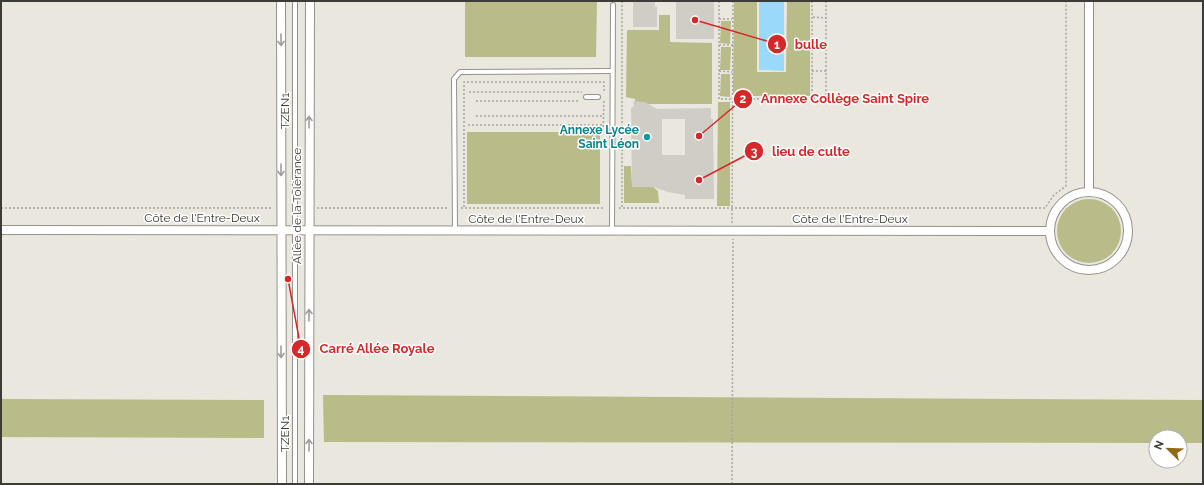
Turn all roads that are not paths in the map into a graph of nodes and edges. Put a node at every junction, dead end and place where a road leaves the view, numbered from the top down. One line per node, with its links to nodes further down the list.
1 (281, 1): 12 (street, Allée de la Tolérance, one-way to 12)
2 (295, 1): 13 (lane, TZEN1)
3 (310, 1): 14 (street, Allée de la Tolérance, one-way to 3)
4 (1089, 1): 9 (street)
5 (613, 5): 6 (lane)
6 (612, 71): 11 (lane); 15 (lane)
7 (599, 94): 8 (lane)
8 (586, 97)
9 (1089, 192): 16 (street); 16 (street)
10 (1, 230): 12 (street, Côte de l'Entre-Deux)
11 (455, 230): 14 (street, Côte de l'Entre-Deux); 15 (street, Côte de l'Entre-Deux)
12 (281, 231): 13 (street, Côte de l'Entre-Deux); 17 (street, Allée de la Tolérance, one-way to 17)
13 (296, 231): 14 (street, Côte de l'Entre-Deux); 18 (lane, TZEN1)
14 (309, 231): 19 (street, Allée de la Tolérance, one-way to 14)
15 (612, 231): 16 (street, Côte de l'Entre-Deux)
16 (1050, 232)
17 (282, 484)
18 (295, 484)
19 (309, 484)

